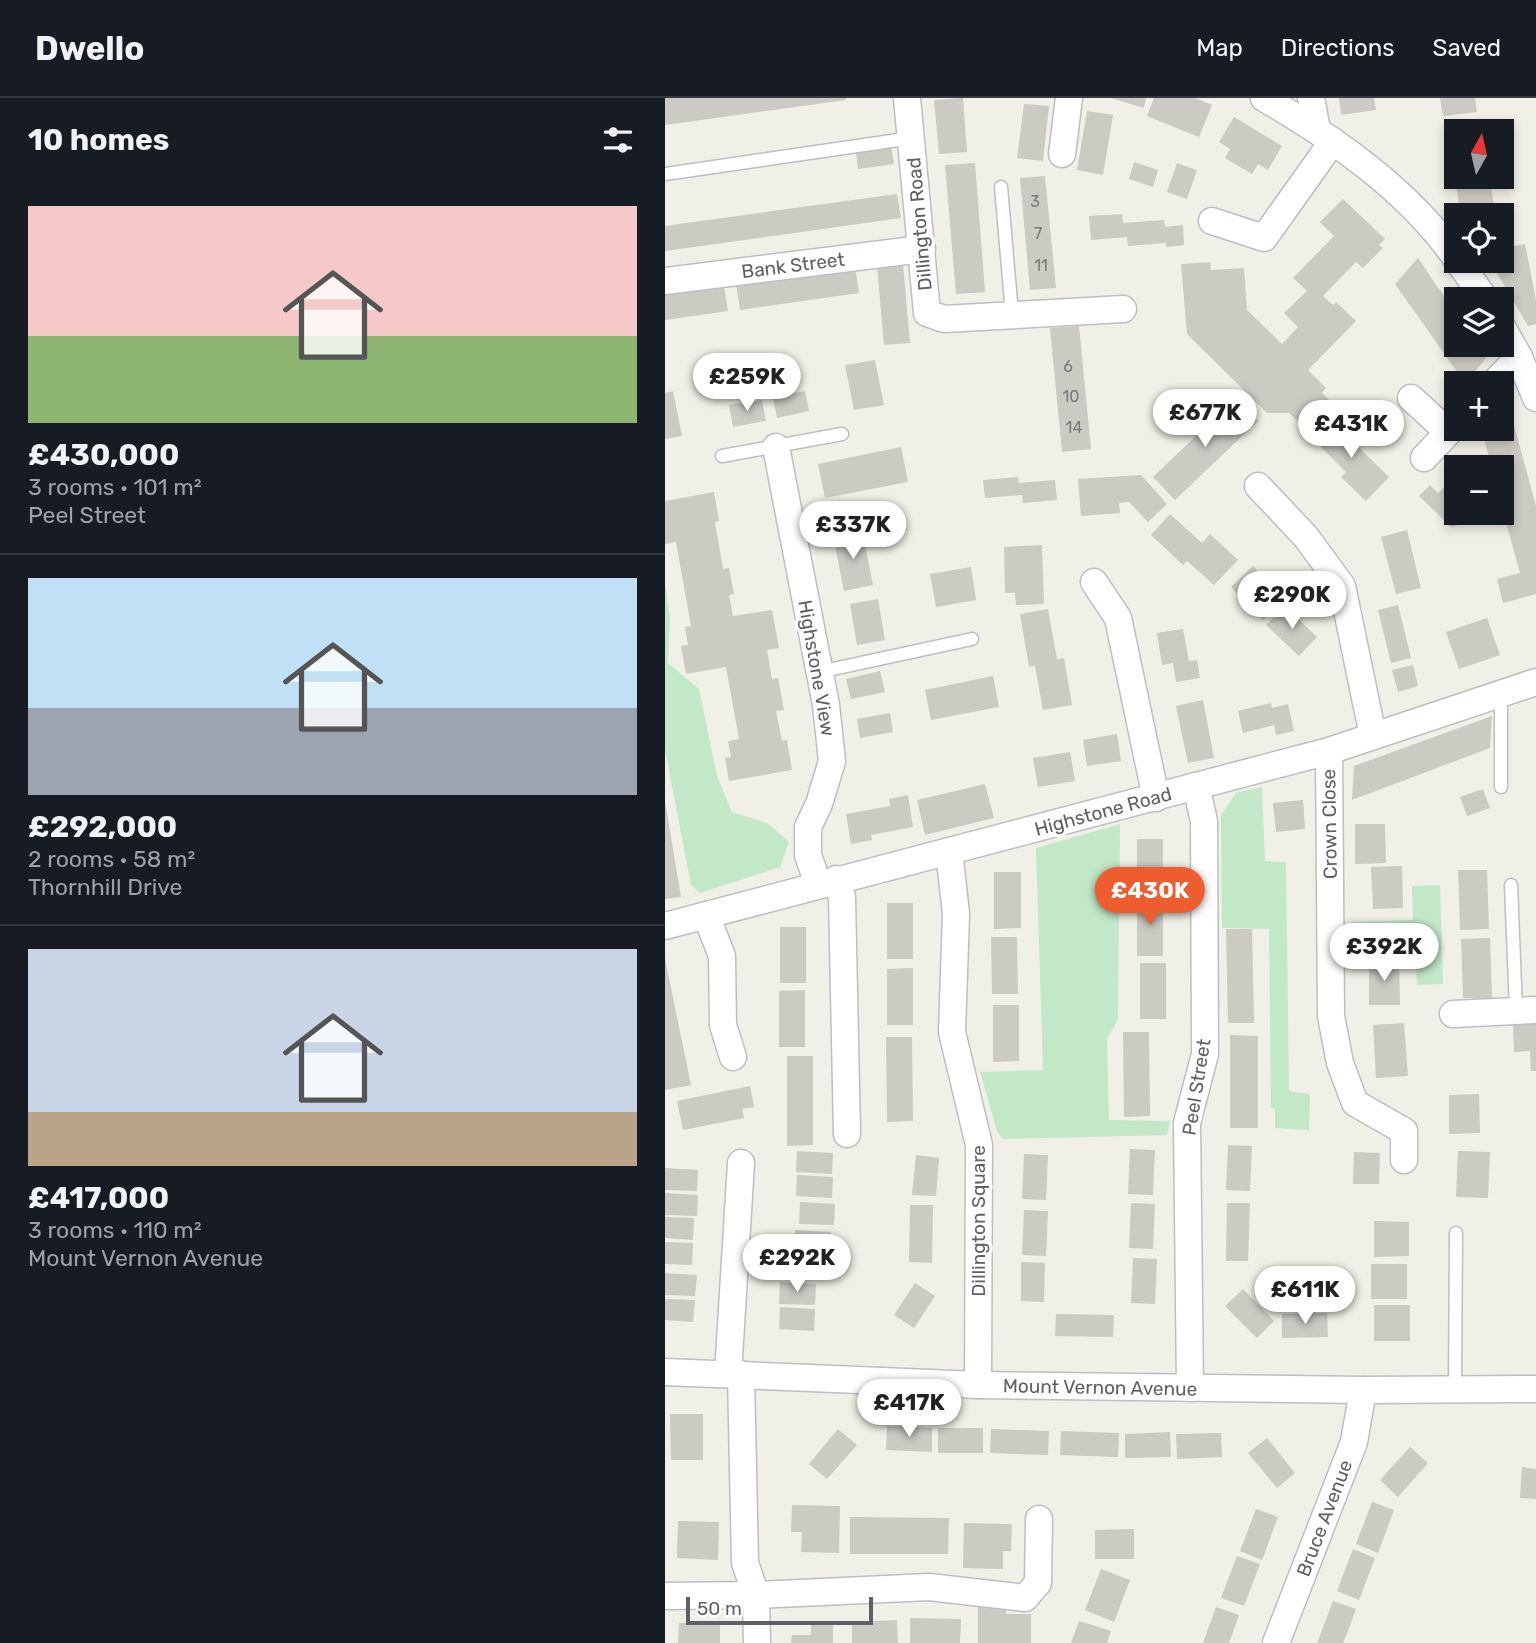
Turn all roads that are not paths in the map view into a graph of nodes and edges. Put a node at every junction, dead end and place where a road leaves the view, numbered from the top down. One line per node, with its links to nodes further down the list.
1 (908, 98): 6 (street, Dillington Road)
2 (1069, 98): 7 (street)
3 (1264, 98): 5 (street)
4 (1311, 98): 5 (street)
5 (1325, 136): 10 (street); 11 (street)
6 (912, 138): 8 (lane); 12 (street, Dillington Road)
7 (1062, 155)
8 (665, 174)
9 (1002, 187): 15 (lane)
10 (1212, 221)
11 (1444, 241)
12 (922, 249): 13 (street, Bank Street); 15 (street, Dillington Road)
13 (665, 281)
14 (1123, 309): 15 (street)
15 (1009, 315)
16 (1514, 348): 17 (street)
17 (1519, 357): 18 (street); 20 (street)
18 (1506, 371)
19 (1411, 398): 21 (street)
20 (1536, 398)
21 (1444, 422)
22 (842, 434): 24 (lane)
23 (1444, 437): 26 (street)
24 (776, 447): 25 (lane); 30 (street, Highstone View)
25 (722, 456)
26 (1424, 458)
27 (1258, 486): 33 (street)
28 (1094, 582): 37 (street)
29 (972, 639): 30 (lane)
30 (819, 672): 39 (street, Highstone View)
31 (1536, 682): 32 (street, Highstone Road)
32 (1501, 694): 33 (street, Highstone Road); 36 (lane)
33 (1373, 736): 34 (street, Highstone Road)
34 (1329, 751): 35 (street, Highstone Road); 47 (street, Crown Close)
35 (1196, 786): 37 (street, Highstone Road); 53 (street, Peel Street)
36 (1501, 787)
37 (1156, 798): 38 (street, Highstone Road)
38 (949, 851): 39 (street, Highstone Road); 52 (street, Dillington Square)
39 (827, 882): 41 (street, Highstone Road); 46 (street, Highstone View)
40 (1511, 885): 43 (lane)
41 (706, 915): 42 (street, Highstone Road); 45 (street)
42 (665, 926)
43 (1526, 1010): 44 (street)
44 (1453, 1014)
45 (733, 1057)
46 (847, 1134)
47 (1404, 1160)
48 (741, 1163): 51 (street)
49 (1456, 1233): 54 (lane)
50 (665, 1371): 51 (street, Mount Vernon Avenue)
51 (735, 1374): 52 (street, Mount Vernon Avenue); 58 (street)
52 (978, 1385): 53 (street, Mount Vernon Avenue)
53 (1191, 1388): 56 (street, Mount Vernon Avenue)
54 (1455, 1389): 55 (street, Mount Vernon Avenue); 56 (street, Mount Vernon Avenue)
55 (1536, 1389)
56 (1363, 1390): 61 (street, Bruce Avenue)
57 (1039, 1519): 58 (street)
58 (756, 1595): 59 (street); 60 (street)
59 (665, 1596)
60 (757, 1643)
61 (1276, 1643)

